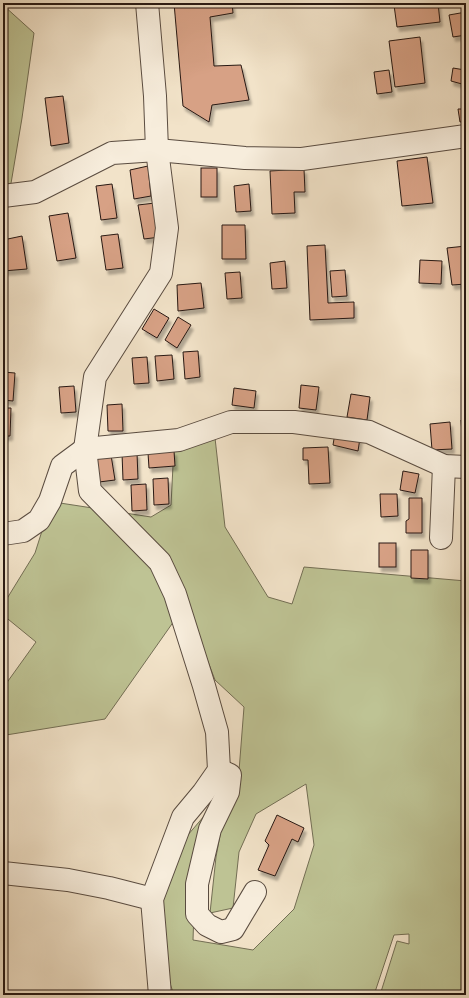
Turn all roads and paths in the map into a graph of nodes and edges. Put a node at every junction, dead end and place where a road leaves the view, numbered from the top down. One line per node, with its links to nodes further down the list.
1 (147, 3): 3 (street)
2 (466, 136): 3 (street)
3 (156, 150): 4 (street); 5 (street)
4 (3, 196)
5 (84, 450): 6 (street); 8 (street); 10 (street)
6 (444, 466): 7 (street); 9 (street)
7 (466, 467)
8 (3, 534)
9 (441, 538)
10 (219, 770): 12 (street); 13 (street)
11 (3, 873): 13 (street)
12 (255, 892)
13 (152, 899): 14 (street)
14 (160, 995)

